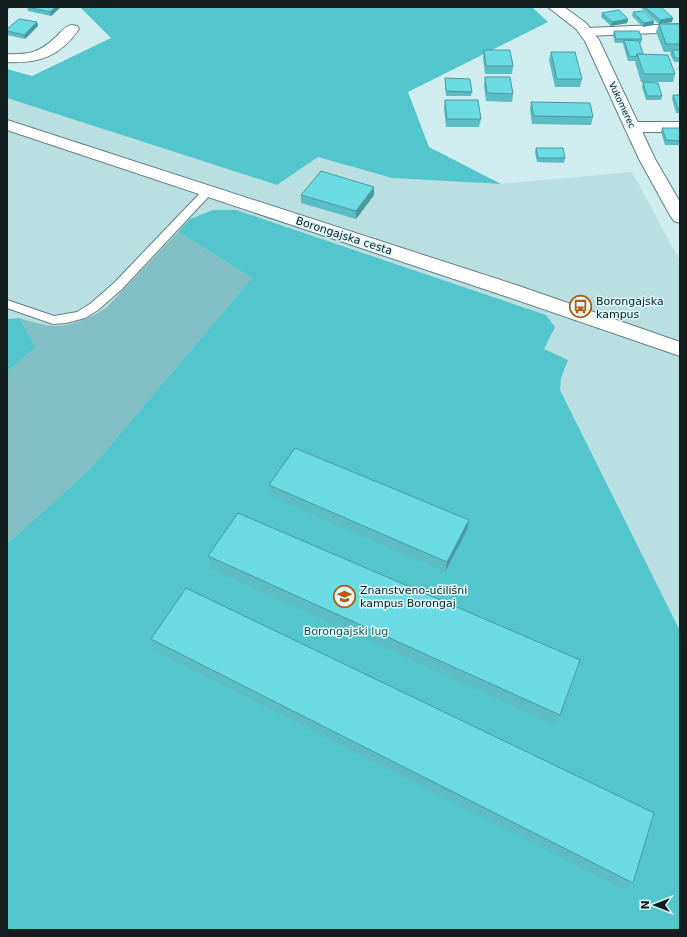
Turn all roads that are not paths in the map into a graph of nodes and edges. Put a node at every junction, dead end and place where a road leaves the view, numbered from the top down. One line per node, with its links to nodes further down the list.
1 (555, 7): 4 (street, Vukomerec)
2 (680, 28): 4 (street)
3 (72, 29): 5 (street)
4 (587, 32): 7 (street, Vukomerec)
5 (7, 58)
6 (7, 125): 9 (street, Borongajska cesta)
7 (632, 127): 8 (street); 10 (street, Vukomerec)
8 (680, 127)
9 (208, 191): 11 (lane); 12 (street, Borongajska cesta)
10 (679, 214)
11 (7, 304)
12 (680, 349)

